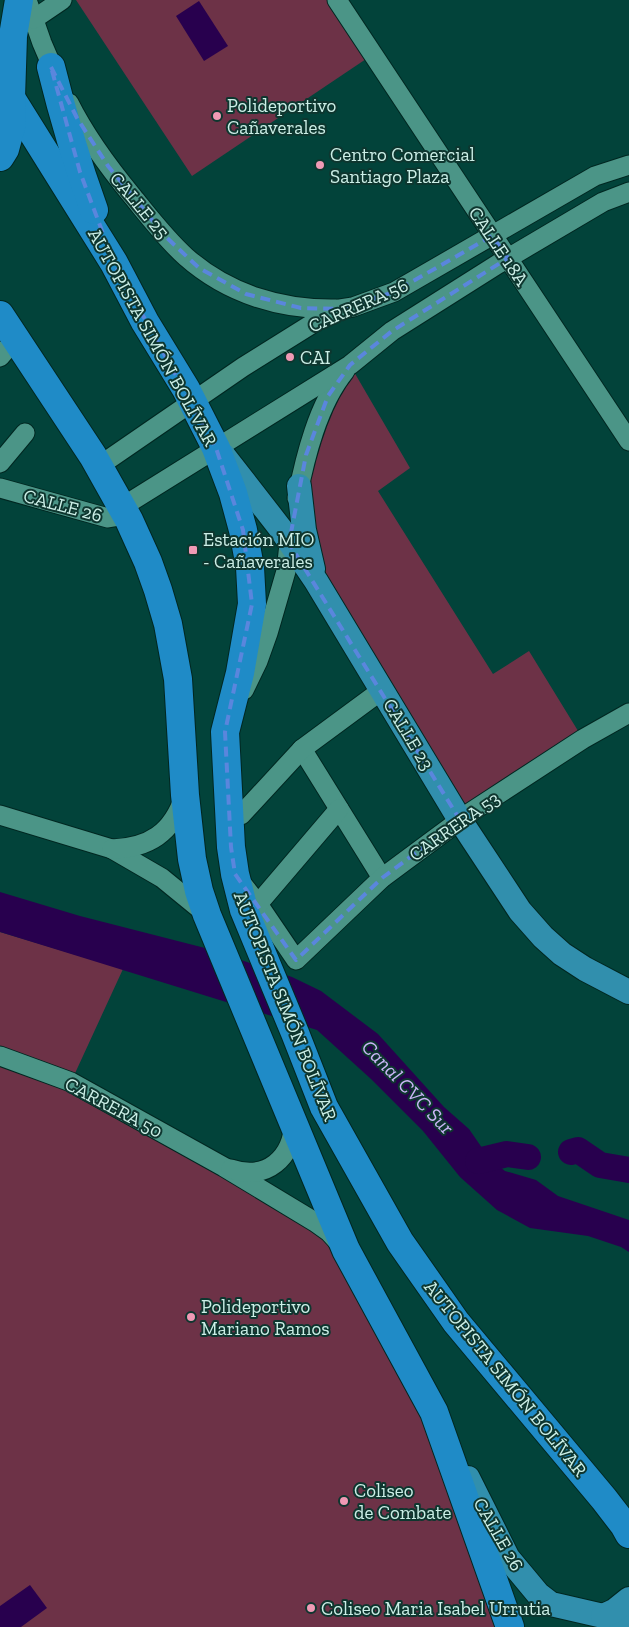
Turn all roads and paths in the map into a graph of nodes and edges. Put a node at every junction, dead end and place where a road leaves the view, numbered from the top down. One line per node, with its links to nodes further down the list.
1 (27, 0): 4 (street, CALLE 25)
2 (62, 0): 4 (street)
3 (337, 0): 11 (street, CALLE 18A)
4 (26, 9): 6 (street, CALLE 25); 7 (highway)
5 (0, 58): 7 (highway, AUTOPISTA SIMÓN BOLÍVAR)
6 (51, 67): 13 (highway); 14 (street, CALLE 25)
7 (11, 98): 8 (highway); 13 (highway, AUTOPISTA SIMÓN BOLÍVAR)
8 (0, 157)
9 (629, 165): 11 (street, CARRERA 56)
10 (629, 192): 12 (street, CARRERA 56)
11 (492, 236): 12 (street, CALLE 18A); 14 (street, CARRERA 56)
12 (508, 258): 17 (street, CARRERA 56); 20 (street, CALLE 18A)
13 (114, 263): 18 (highway, AUTOPISTA SIMÓN BOLÍVAR)
14 (340, 309): 18 (street, CARRERA 56)
15 (0, 315): 16 (highway, AUTOPISTA SIMÓN BOLÍVAR)
16 (8, 348): 23 (highway, AUTOPISTA SIMÓN BOLÍVAR)
17 (350, 365): 21 (street, CARRERA 56); 24 (street, CARRERA 56)
18 (192, 402): 21 (highway, AUTOPISTA SIMÓN BOLÍVAR); 23 (street, CARRERA 56)
19 (25, 433): 22 (street)
20 (629, 441)
21 (216, 448): 26 (street, CARRERA 56); 27 (main road, CALLE 23); 31 (highway, AUTOPISTA SIMÓN BOLÍVAR)
22 (0, 463)
23 (99, 466): 26 (highway, AUTOPISTA SIMÓN BOLÍVAR)
24 (299, 486): 27 (street, CARRERA 56); 28 (main road)
25 (0, 488): 26 (street, CALLE 26)
26 (124, 511): 33 (highway, AUTOPISTA SIMÓN BOLÍVAR)
27 (289, 543): 28 (main road, CALLE 23); 31 (street, CARRERA 56)
28 (316, 581): 29 (main road, CALLE 23)
29 (382, 690): 32 (street); 37 (main road, CALLE 23)
30 (629, 713): 37 (street, CARRERA 53)
31 (225, 732): 36 (highway, AUTOPISTA SIMÓN BOLÍVAR)
32 (302, 749): 34 (street); 36 (street)
33 (185, 795): 38 (street); 42 (highway, AUTOPISTA SIMÓN BOLÍVAR)
34 (339, 809): 40 (street); 41 (street)
35 (0, 815): 38 (street)
36 (231, 818): 39 (highway, AUTOPISTA SIMÓN BOLÍVAR)
37 (460, 820): 40 (street, CARRERA 53); 43 (main road, CALLE 23)
38 (112, 849): 42 (street)
39 (235, 874): 41 (street); 49 (highway, AUTOPISTA SIMÓN BOLÍVAR)
40 (382, 878): 41 (street, CARRERA 53)
41 (258, 904)
42 (211, 925): 45 (highway, AUTOPISTA SIMÓN BOLÍVAR)
43 (629, 992)
44 (0, 1056): 46 (street, CARRERA 50)
45 (294, 1122): 46 (street, CARRERA 50); 47 (highway, AUTOPISTA SIMÓN BOLÍVAR)
46 (224, 1167): 47 (street, CARRERA 50)
47 (346, 1250): 48 (highway, AUTOPISTA SIMÓN BOLÍVAR)
48 (434, 1412): 51 (main road, CALLE 26); 53 (highway, AUTOPISTA SIMÓN BOLÍVAR)
49 (629, 1534)
50 (629, 1599): 51 (main road)
51 (603, 1616): 52 (main road, CALLE 26)
52 (629, 1619)
53 (510, 1627)

